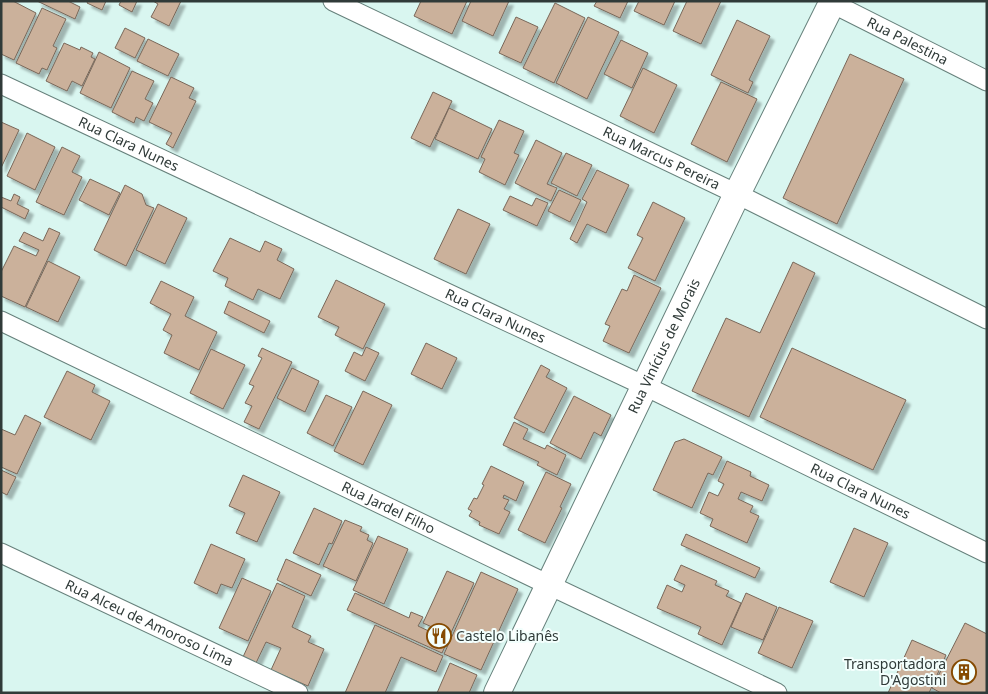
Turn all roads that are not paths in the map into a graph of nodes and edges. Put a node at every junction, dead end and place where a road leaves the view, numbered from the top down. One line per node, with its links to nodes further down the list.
1 (333, 1): 5 (street, Rua Marcus Pereira)
2 (831, 2): 3 (street, Rua Palestina); 5 (street, Rua Vinícius de Morais)
3 (987, 81)
4 (1, 84): 8 (street, Rua Clara Nunes)
5 (737, 194): 6 (street, Rua Marcus Pereira); 8 (street, Rua Vinícius de Morais)
6 (987, 319)
7 (1, 321): 11 (street, Rua Jardel Filho)
8 (645, 386): 9 (street, Rua Clara Nunes); 11 (street, Rua Vinícius de Morais)
9 (987, 552)
10 (1, 553): 12 (street, Rua Alceu de Amoroso Lima)
11 (549, 585): 13 (street, Rua Vinícius de Morais); 14 (street, Rua Jardel Filho)
12 (298, 693)
13 (497, 693)
14 (777, 693)

